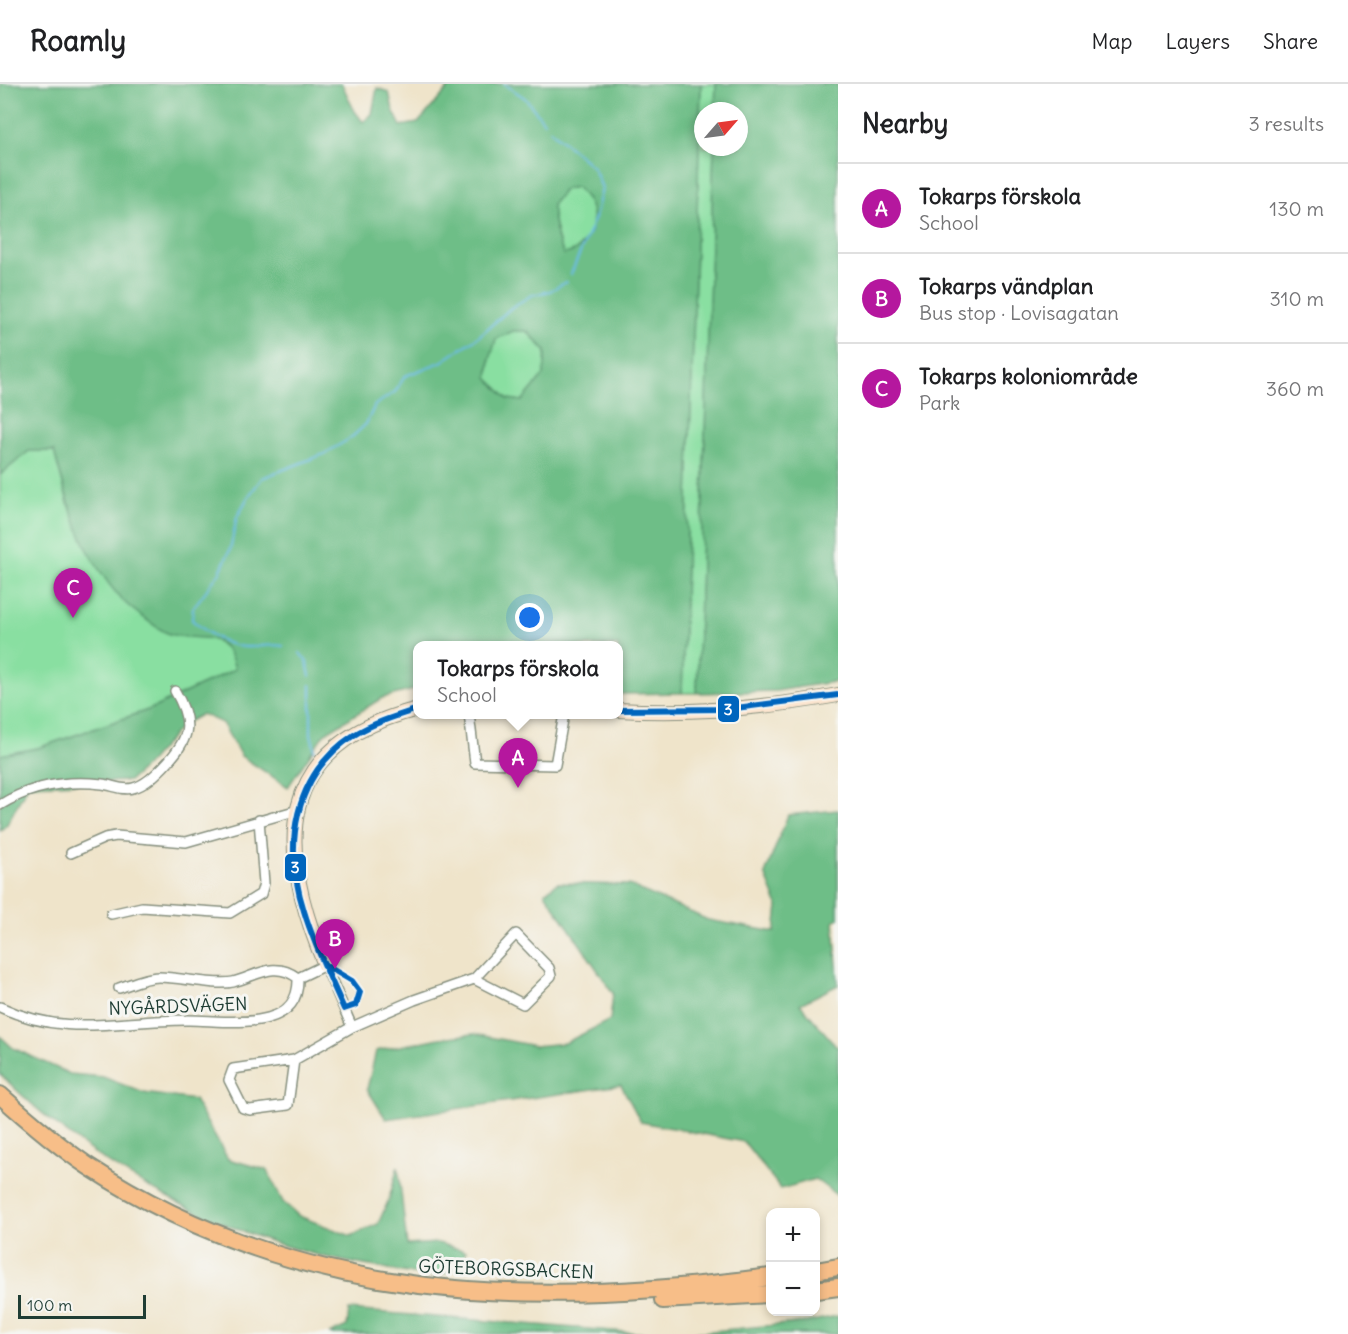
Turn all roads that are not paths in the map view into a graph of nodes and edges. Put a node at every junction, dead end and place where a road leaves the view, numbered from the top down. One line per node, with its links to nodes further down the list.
1 (175, 691): 7 (street)
2 (838, 695): 4 (street)
3 (413, 710): 8 (street)
4 (623, 710)
5 (470, 719): 6 (street)
6 (563, 719)
7 (0, 805)
8 (298, 810): 9 (street); 12 (street)
9 (259, 820): 10 (street); 11 (street)
10 (71, 853)
11 (111, 914)
12 (325, 965): 13 (street); 17 (street)
13 (298, 978): 15 (street, NYGÅRDSVÄGEN); 16 (street, NYGÅRDSVÄGEN)
14 (474, 979): 14 (street); 17 (street)
15 (118, 988)
16 (0, 1007)
17 (352, 1027): 18 (street)
18 (294, 1059): 18 (street)
19 (0, 1095): 23 (highway, GÖTEBORGSBACKEN)
20 (0, 1107): 26 (highway, GÖTEBORGSBACKEN)
21 (838, 1268): 22 (highway)
22 (820, 1270)
23 (766, 1278)
24 (838, 1287): 25 (highway)
25 (820, 1289)
26 (766, 1294)

